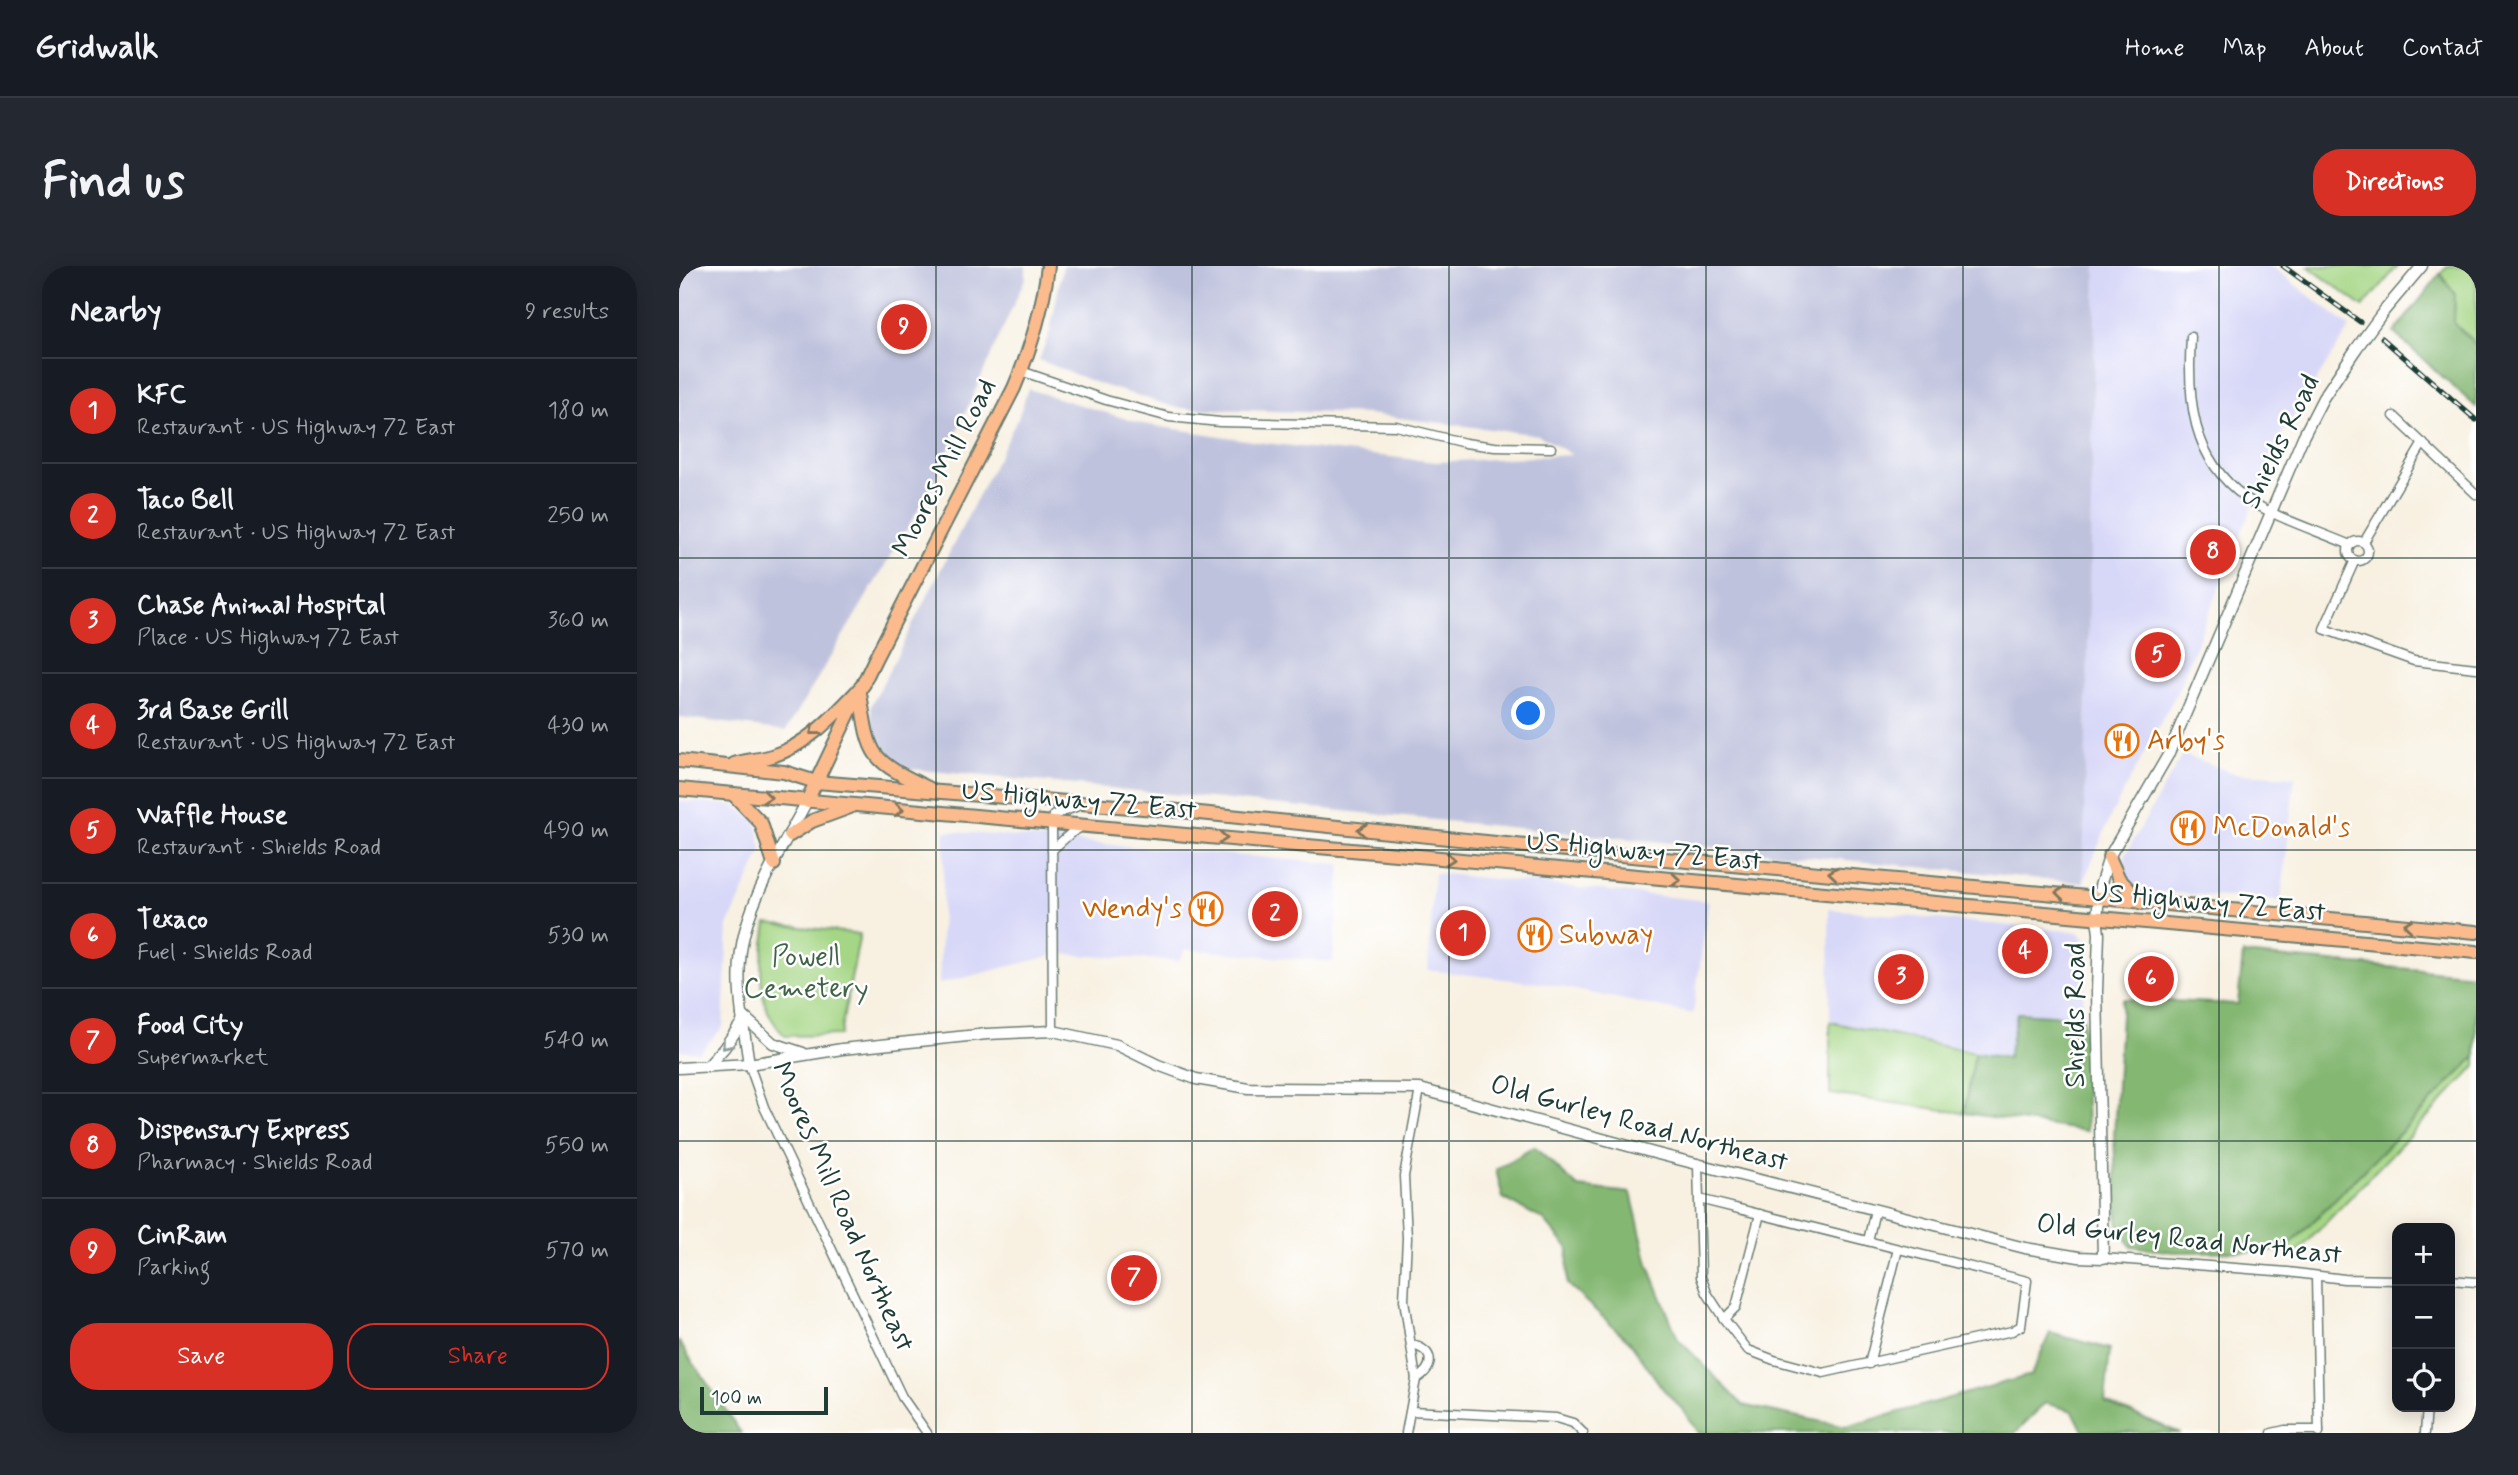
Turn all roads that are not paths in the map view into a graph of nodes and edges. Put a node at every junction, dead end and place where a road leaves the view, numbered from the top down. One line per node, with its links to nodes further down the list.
1 (1048, 266): 4 (main road, Moores Mill Road)
2 (2421, 266): 9 (street, Shields Road, bridge)
3 (2191, 337): 9 (street)
4 (1021, 371): 7 (street); 14 (main road, Moores Mill Road)
5 (2394, 416): 6 (street)
6 (2423, 443): 8 (street); 10 (street)
7 (1551, 448)
8 (2476, 494)
9 (2272, 512): 11 (street); 28 (street, Shields Road)
10 (2364, 542): 11 (street); 12 (street)
11 (2350, 545): 12 (street)
12 (2355, 560): 13 (street)
13 (2476, 668)
14 (862, 688): 16 (main road, one-way to 16); 17 (main road, Moores Mill Road Northeast); 19 (main road)
15 (679, 761): 16 (main road, US Highway 72 East)
16 (728, 766): 17 (main road, US Highway 72 East)
17 (816, 782): 19 (main road, US Highway 72 East); 21 (main road, Moores Mill Road Northeast)
18 (679, 789): 20 (main road, US Highway 72 East)
19 (937, 792): 22 (main road, US Highway 72 East)
20 (733, 794): 21 (main road, US Highway 72 East, one-way to 21); 29 (main road)
21 (807, 801): 23 (main road, US Highway 72 East); 26 (street, Moores Mill Road Northeast)
22 (1082, 805): 24 (street); 30 (main road, US Highway 72 East, one-way to 22)
23 (854, 806): 24 (main road, US Highway 72 East, one-way to 24); 26 (main road)
24 (1052, 824): 25 (main road, US Highway 72 East); 27 (street)
25 (1083, 826): 27 (street); 32 (main road, US Highway 72 East, one-way to 32)
26 (790, 835): 29 (street, Moores Mill Road Northeast)
27 (1052, 850): 36 (street)
28 (2109, 857): 30 (street, Shields Road); 31 (main road)
29 (774, 864): 35 (street, Moores Mill Road Northeast)
30 (2099, 897): 31 (main road, US Highway 72 East); 32 (street, Shields Road)
31 (2142, 903): 33 (main road, US Highway 72 East, one-way to 31)
32 (2097, 918): 34 (main road, US Highway 72 East); 48 (street, Shields Road)
33 (2476, 932)
34 (2476, 952)
35 (743, 1018): 37 (street); 38 (street, Moores Mill Road Northeast); 40 (street, one-way to 40)
36 (1053, 1031): 37 (street, Old Gurley Road Northeast); 41 (street, Old Gurley Road Northeast)
37 (807, 1054): 38 (street, Old Gurley Road Northeast)
38 (749, 1064): 40 (street, Old Gurley Road Northeast); 60 (street, Moores Mill Road Northeast)
39 (679, 1068): 40 (street, Old Gurley Road Northeast)
40 (707, 1068)
41 (1420, 1089): 42 (street, Old Gurley Road Northeast); 54 (street)
42 (1698, 1165): 43 (street); 44 (street, Old Gurley Road Northeast)
43 (1699, 1199): 45 (street); 53 (street)
44 (1875, 1210): 46 (street); 48 (street, Old Gurley Road Northeast)
45 (1760, 1214): 46 (street); 53 (street)
46 (1868, 1241): 47 (street)
47 (1898, 1249): 55 (street); 55 (street)
48 (2103, 1258): 49 (street, Old Gurley Road Northeast)
49 (2316, 1276): 50 (street, Old Gurley Road Northeast); 59 (street)
50 (2392, 1280)
51 (2455, 1280): 52 (street)
52 (2476, 1282)
53 (1724, 1319): 55 (street)
54 (1411, 1345): 56 (street); 56 (street)
55 (1869, 1364)
56 (1416, 1379): 57 (street)
57 (1411, 1411): 61 (street); 62 (street)
58 (2427, 1412): 64 (street)
59 (2319, 1431): 63 (street)
60 (927, 1433)
61 (1406, 1433)
62 (1583, 1433)
63 (2272, 1433)
64 (2425, 1433)

